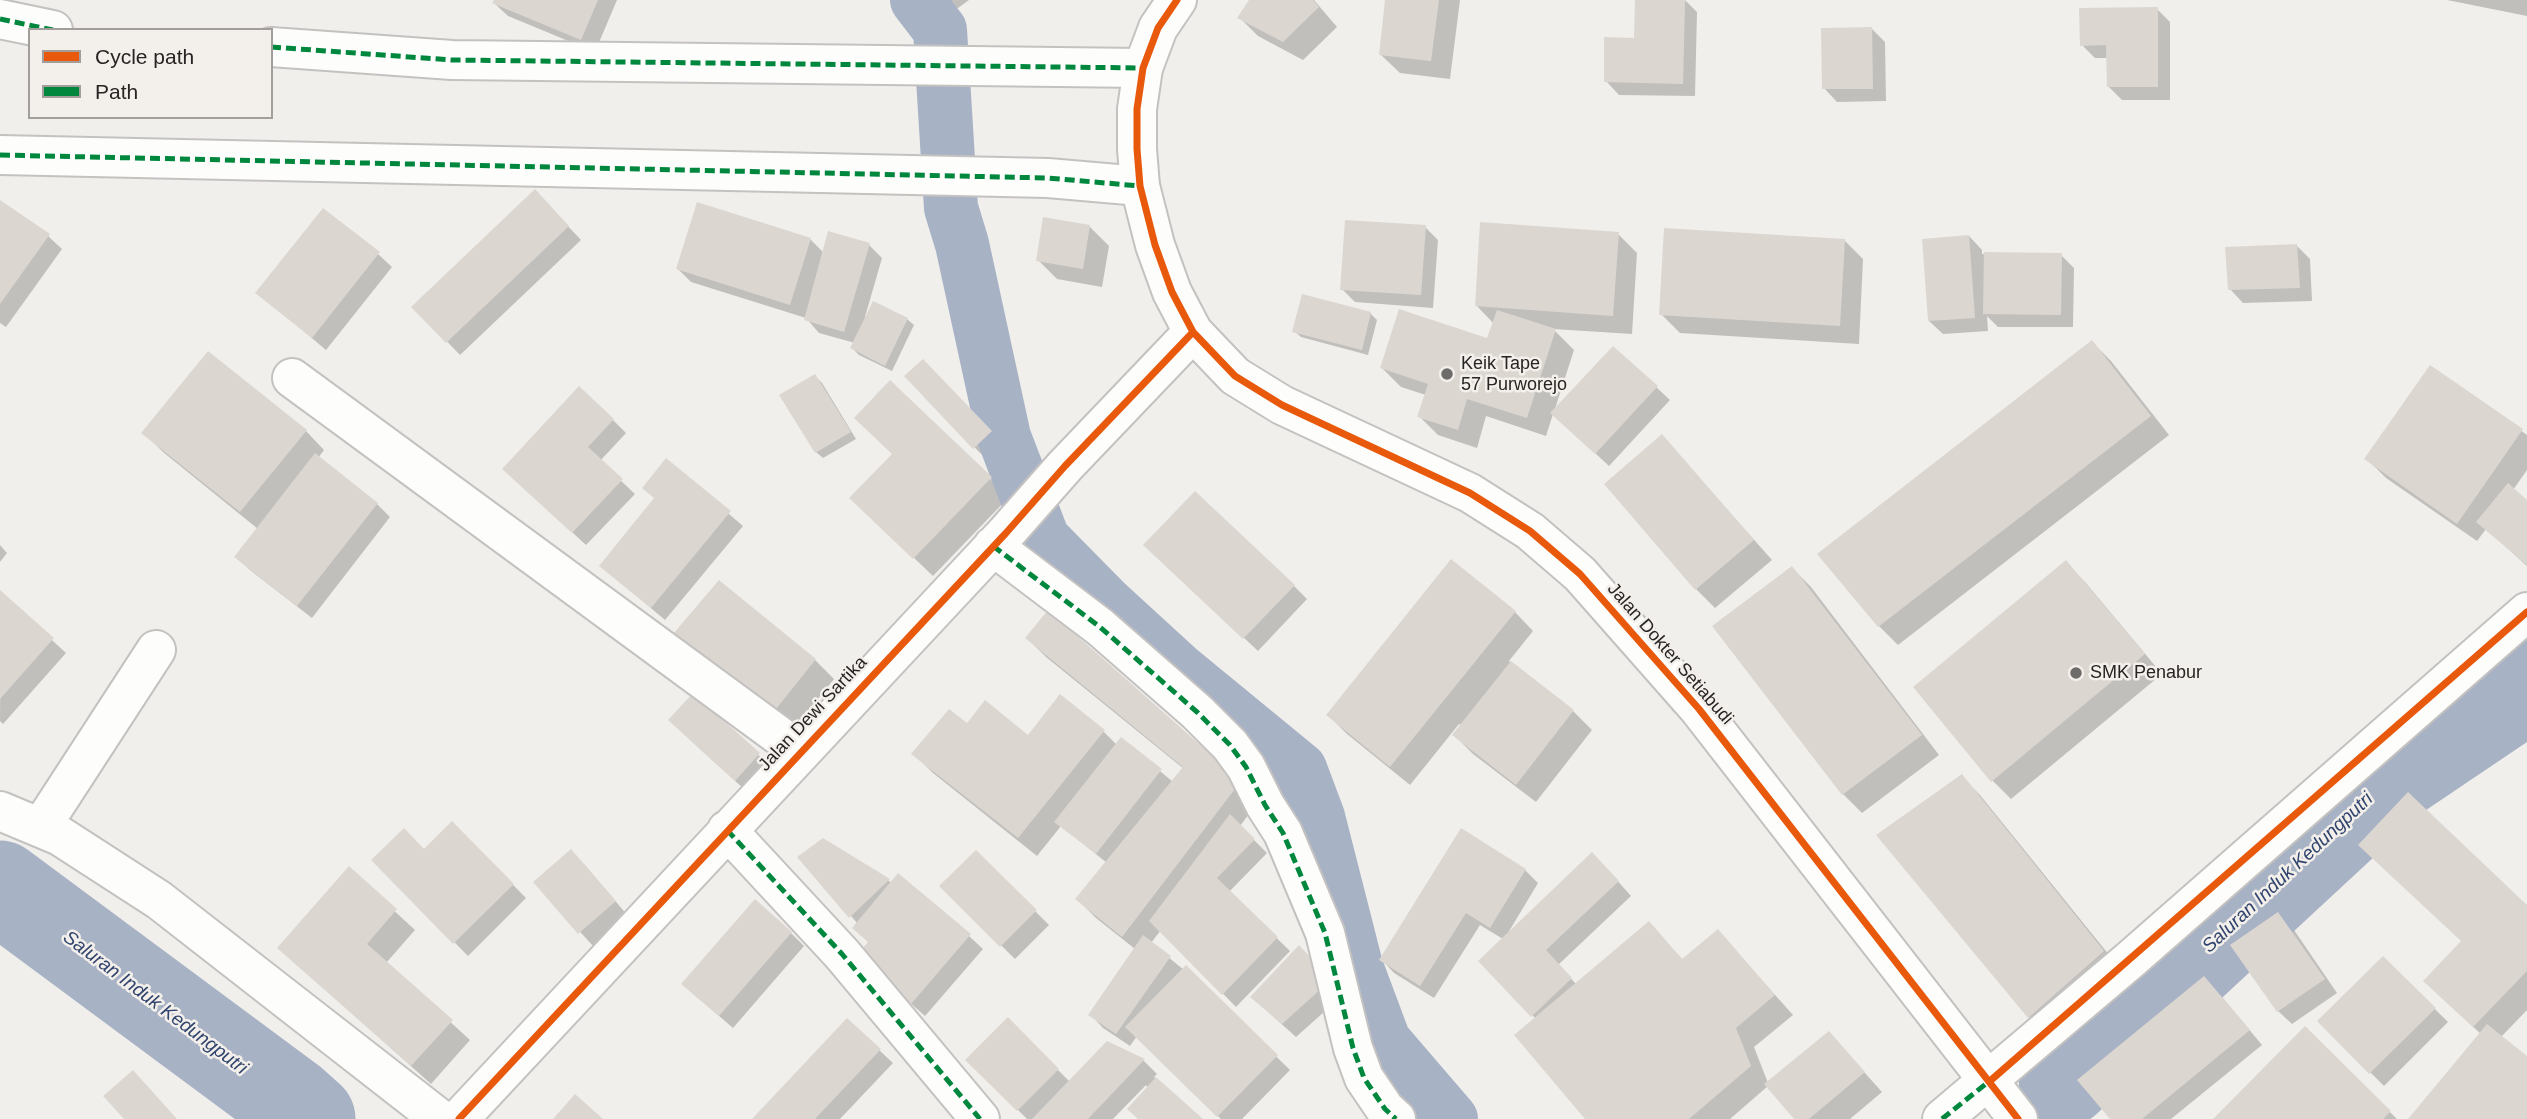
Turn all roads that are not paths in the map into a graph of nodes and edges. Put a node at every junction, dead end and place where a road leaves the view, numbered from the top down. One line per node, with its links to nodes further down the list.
1 (1177, 0): 5 (street, Jalan Dokter Setiabudi)
2 (0, 19): 3 (street)
3 (44, 28)
4 (273, 47): 5 (street)
5 (1143, 68): 7 (street, Jalan Dokter Setiabudi)
6 (0, 155): 7 (street)
7 (1140, 186): 8 (street, Jalan Dokter Setiabudi)
8 (1193, 332): 10 (street, Jalan Dewi Sartika); 17 (street, Jalan Dokter Setiabudi)
9 (292, 378): 13 (street)
10 (999, 540): 13 (street, Jalan Dewi Sartika); 21 (street)
11 (2527, 612): 17 (street)
12 (156, 650): 15 (street)
13 (800, 751): 16 (street, Jalan Dewi Sartika)
14 (0, 811): 15 (street)
15 (41, 827): 18 (street)
16 (727, 830): 19 (street, Jalan Dewi Sartika); 20 (street)
17 (1990, 1081): 22 (street); 23 (street, Jalan Dokter Setiabudi)
18 (440, 1119)
19 (459, 1119)
20 (980, 1119)
21 (1396, 1119)
22 (1942, 1119)
23 (2018, 1119)

